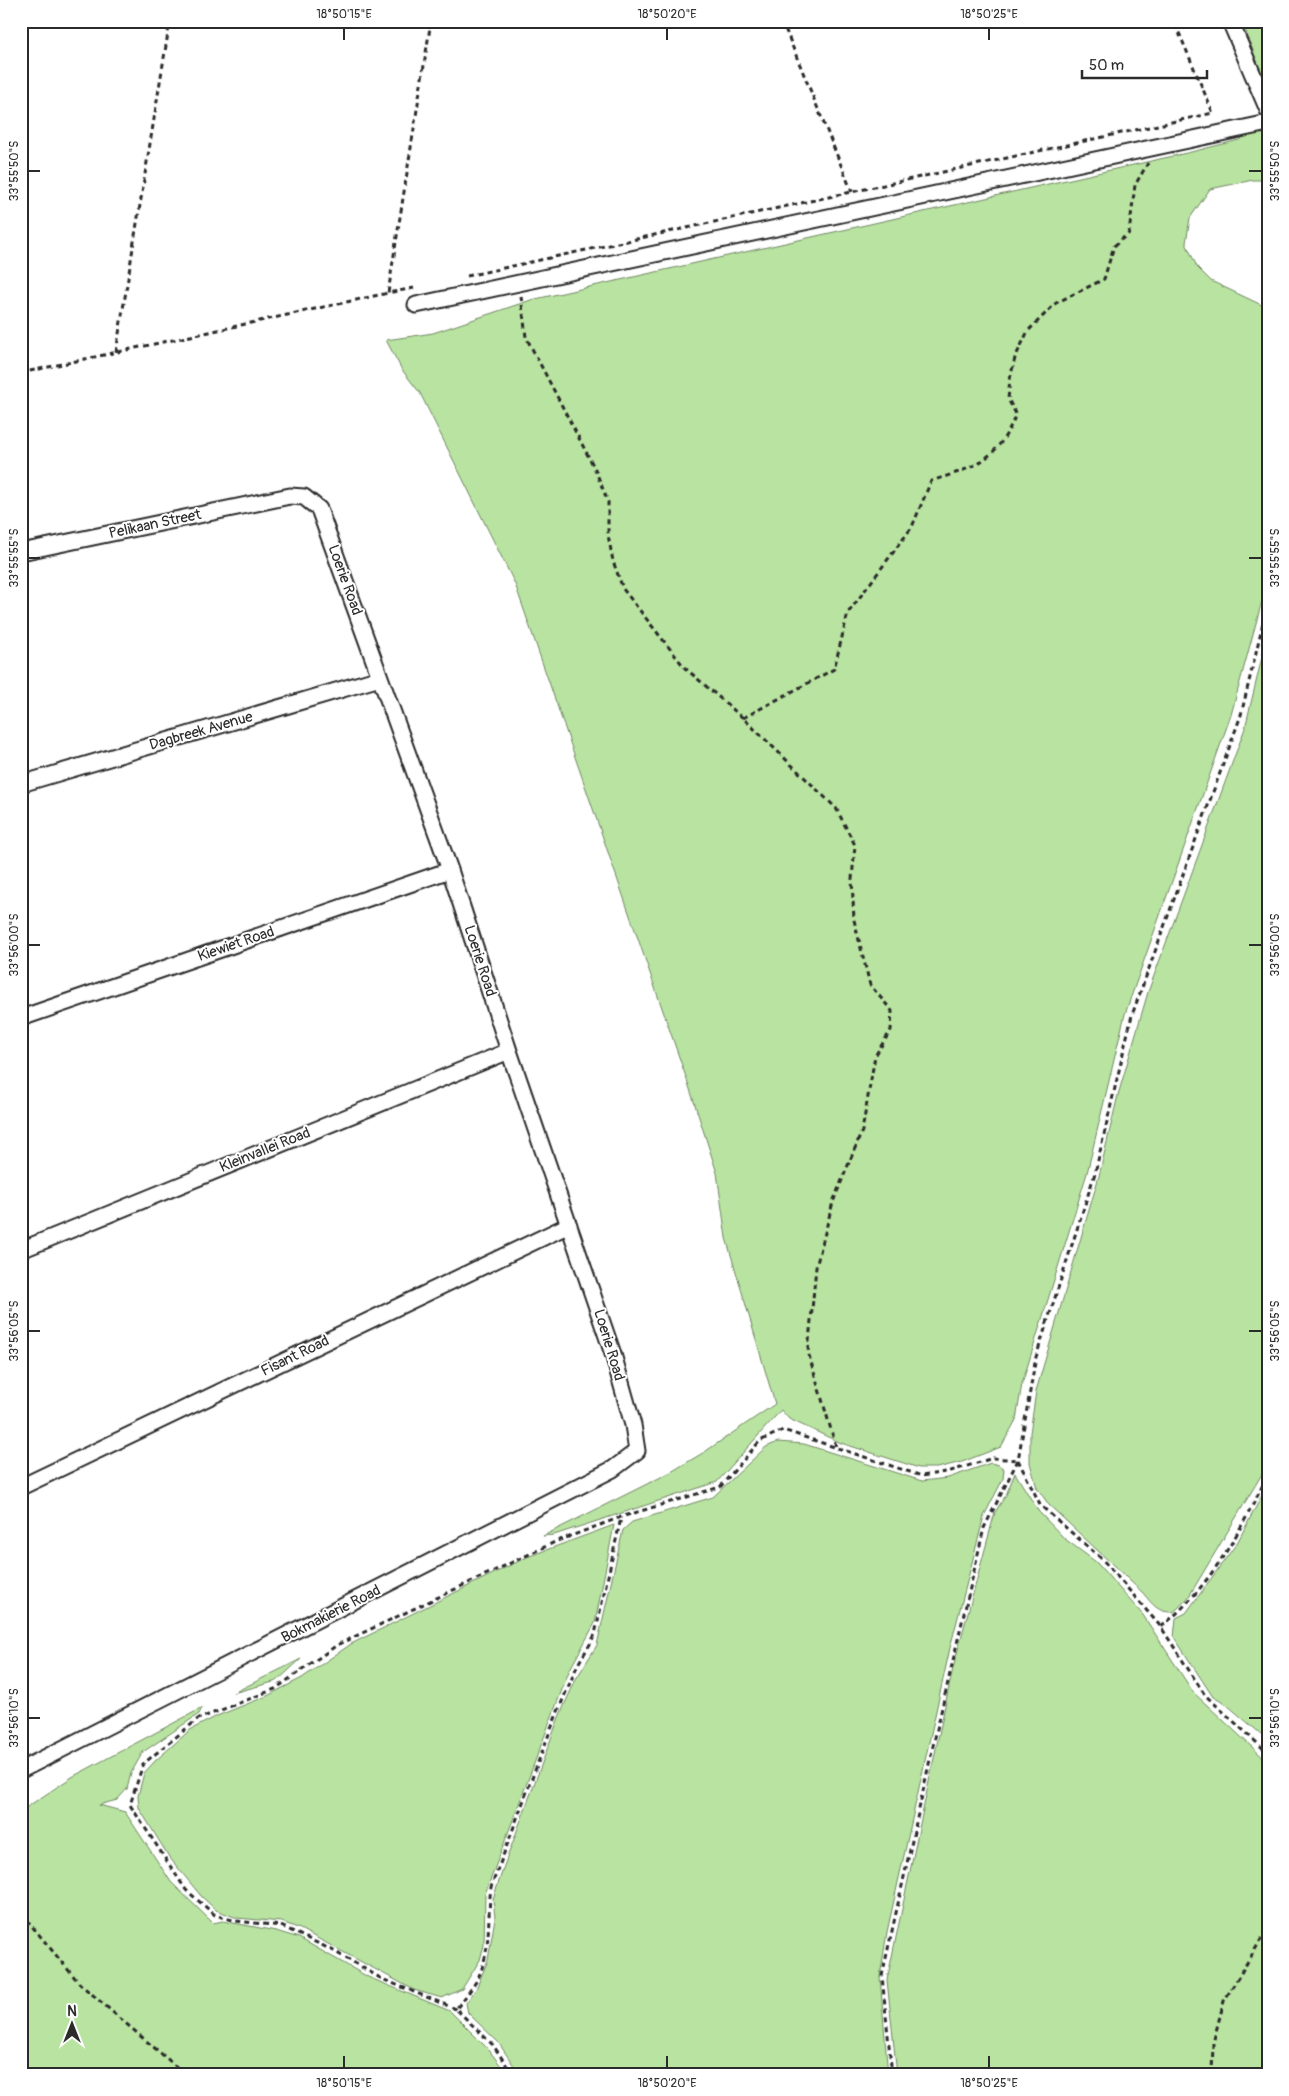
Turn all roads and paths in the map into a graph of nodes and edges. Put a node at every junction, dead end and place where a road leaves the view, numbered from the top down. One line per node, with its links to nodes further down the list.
1 (170, 21): 15 (path)
2 (431, 21): 13 (path)
3 (782, 21): 9 (path)
4 (1174, 21): 9 (path)
5 (1230, 21): 6 (street)
6 (1268, 110)
7 (1268, 123): 8 (street)
8 (1159, 147): 11 (street); 21 (path)
9 (852, 192): 10 (path)
10 (466, 276)
11 (520, 283): 14 (street); 21 (path)
12 (417, 287): 13 (path)
13 (388, 293): 15 (path)
14 (416, 305)
15 (116, 352): 16 (path)
16 (21, 372)
17 (290, 496): 18 (street, Pelikaan Street); 20 (street, Loerie Road)
18 (21, 552)
19 (1268, 602): 30 (path)
20 (380, 678): 22 (street, Dagbreek Avenue); 23 (street, Loerie Road)
21 (743, 718): 29 (path)
22 (21, 784)
23 (450, 870): 24 (street, Kiewiet Road); 25 (street, Loerie Road)
24 (21, 1018)
25 (509, 1051): 26 (street, Loerie Road); 27 (street, Kleinvallei Road)
26 (570, 1225): 28 (street, Loerie Road); 32 (street, Fisant Road)
27 (21, 1250)
28 (636, 1450): 36 (street, Bokmakierie Road)
29 (837, 1450): 30 (path); 33 (path)
30 (1018, 1460): 34 (path); 42 (path)
31 (1268, 1474): 34 (path)
32 (21, 1487)
33 (621, 1517): 39 (path); 39 (path)
34 (1162, 1627): 35 (path)
35 (1268, 1753)
36 (21, 1770)
37 (21, 1913): 40 (path)
38 (1268, 1928): 43 (path)
39 (456, 2009): 41 (path)
40 (186, 2075)
41 (513, 2075)
42 (892, 2075)
43 (1212, 2075)

